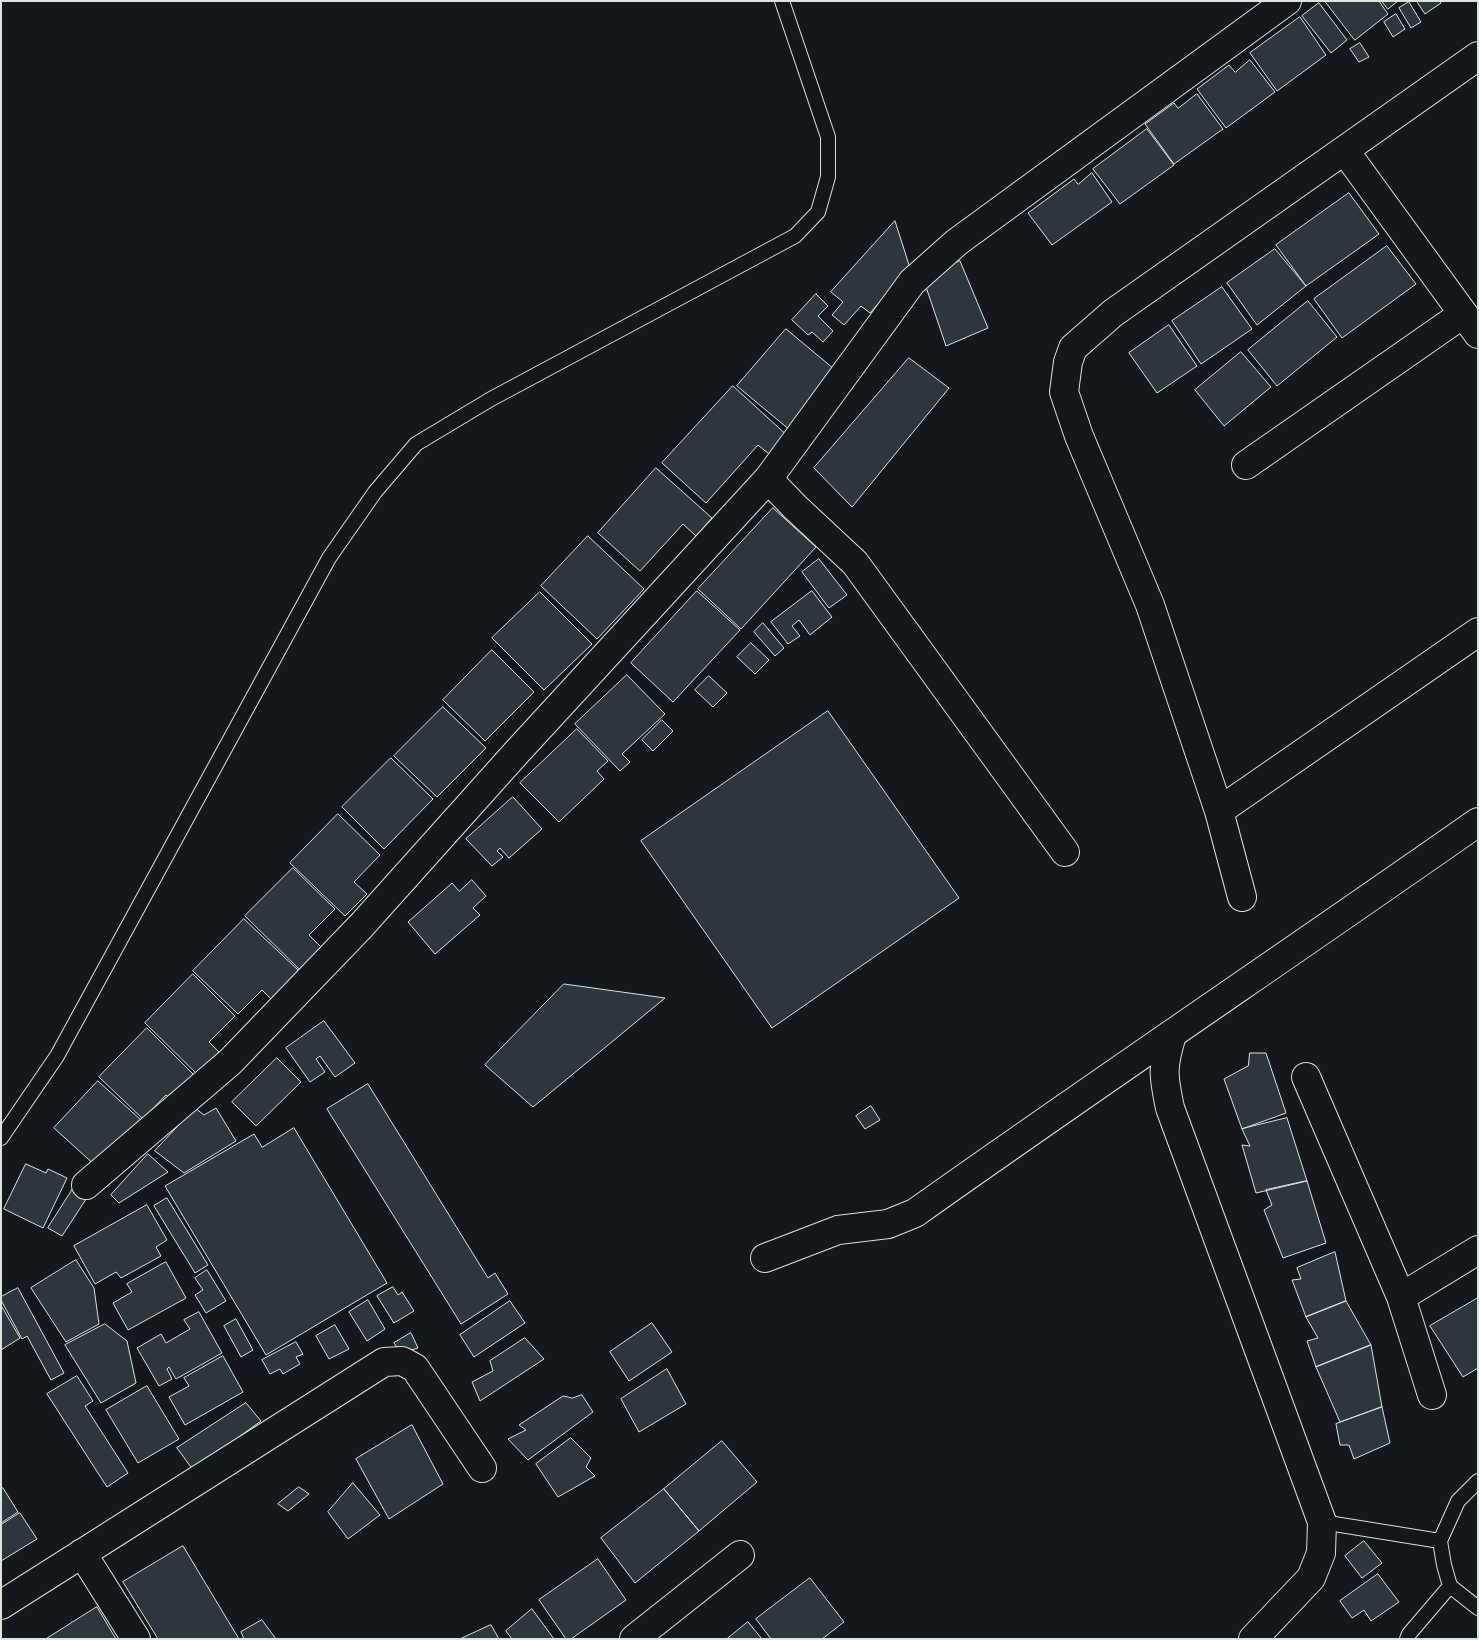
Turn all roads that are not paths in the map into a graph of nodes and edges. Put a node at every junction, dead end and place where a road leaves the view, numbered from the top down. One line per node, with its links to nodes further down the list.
1 (782, 1): 15 (lane)
2 (1287, 1): 7 (street)
3 (1478, 56): 4 (street)
4 (1346, 151): 5 (street); 9 (street)
5 (1470, 324): 6 (street)
6 (1246, 465)
7 (768, 479): 11 (street); 16 (street)
8 (1478, 632): 9 (street)
9 (1219, 811): 12 (street)
10 (1478, 822): 13 (street)
11 (1065, 852)
12 (1242, 897)
13 (1172, 1035): 18 (street); 23 (street)
14 (1306, 1077): 19 (street)
15 (1, 1138)
16 (86, 1185)
17 (1478, 1250): 19 (street)
18 (766, 1258)
19 (1401, 1297): 20 (street)
20 (1432, 1396)
21 (482, 1468): 25 (street)
22 (1478, 1481): 24 (lane)
23 (1322, 1522): 24 (lane); 32 (street)
24 (1440, 1541): 27 (lane)
25 (82, 1553): 28 (street); 30 (street)
26 (740, 1556): 31 (street)
27 (1450, 1586): 29 (lane); 33 (lane)
28 (1, 1605)
29 (1478, 1608)
30 (136, 1639)
31 (634, 1639)
32 (1253, 1639)
33 (1407, 1639)

